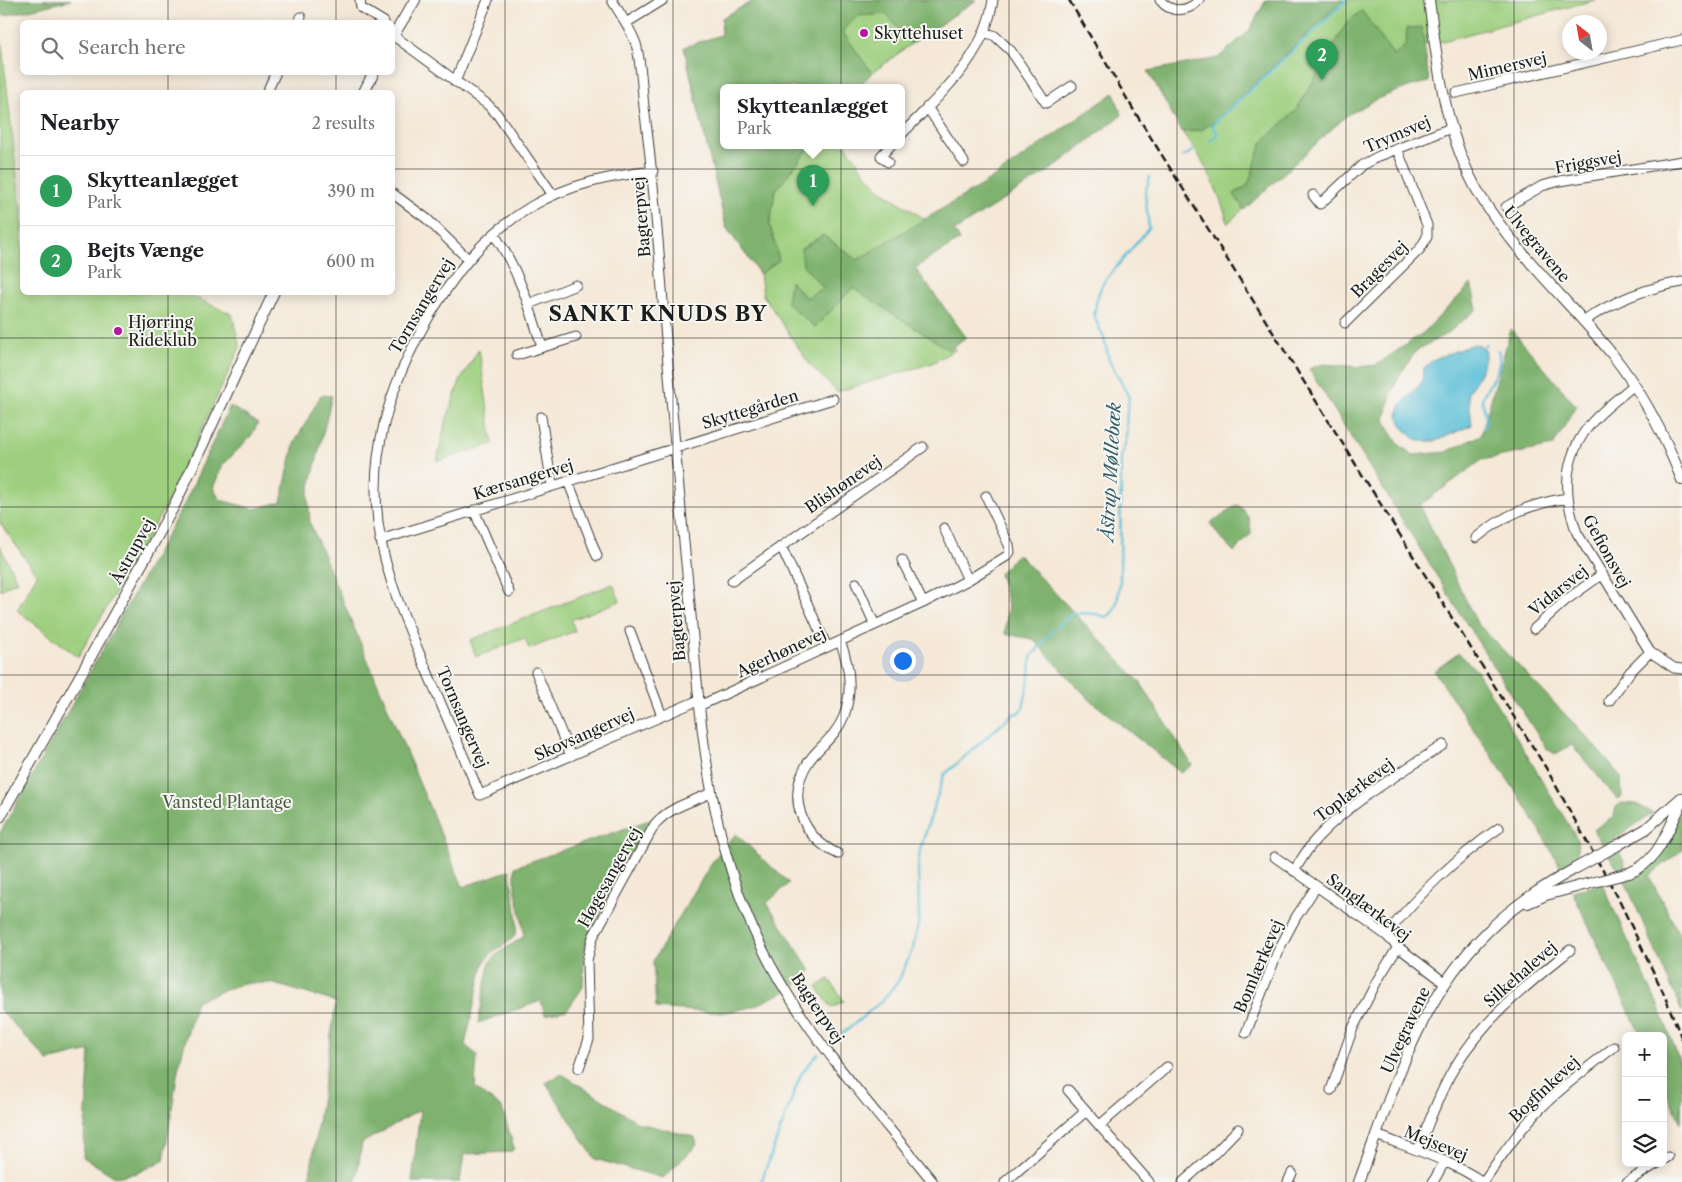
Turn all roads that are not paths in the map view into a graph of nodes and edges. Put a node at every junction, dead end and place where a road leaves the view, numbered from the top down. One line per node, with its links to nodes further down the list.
1 (360, 0): 10 (street)
2 (415, 0): 12 (street)
3 (488, 0): 18 (street)
4 (612, 0): 11 (street, Bagterpvej)
5 (993, 0): 13 (street)
6 (1160, 0): 7 (street)
7 (1199, 0)
8 (1429, 0): 24 (street, Ulvegravene)
9 (659, 1): 11 (street)
10 (381, 20)
11 (626, 23): 31 (street, Bagterpvej)
12 (395, 31)
13 (985, 32): 19 (street); 23 (street)
14 (395, 34): 18 (street)
15 (1682, 40): 22 (street, Mimersvej)
16 (274, 75): 20 (street)
17 (372, 75): 21 (street)
18 (455, 82): 34 (street)
19 (1072, 86)
20 (267, 90)
21 (365, 90)
22 (1456, 94)
23 (927, 108): 25 (street); 30 (street)
24 (1451, 128): 27 (street, Trymsvej); 42 (street, Ulvegravene)
25 (905, 131)
26 (887, 149): 29 (street)
27 (1397, 149): 33 (street, Trymsvej); 43 (street, Bragesvej)
28 (1682, 161): 35 (street, Friggsvej)
29 (888, 162)
30 (964, 162)
31 (653, 171): 34 (street, Tornsangervej); 51 (street, Bagterpvej)
32 (395, 195): 37 (street)
33 (1313, 195)
34 (553, 196): 36 (street, Tornsangervej)
35 (1506, 207)
36 (494, 234): 37 (street, Tornsangervej); 41 (street)
37 (468, 258): 60 (street, Tornsangervej)
38 (1682, 282): 42 (street)
39 (576, 285): 41 (street)
40 (273, 295): 87 (street, Åstrupvej)
41 (529, 304): 45 (street)
42 (1584, 321): 47 (street, Ulvegravene)
43 (1345, 323)
44 (576, 336): 45 (street)
45 (542, 347): 46 (street)
46 (517, 355)
47 (1634, 385): 52 (street, Ulvegravene); 56 (street, Gefionsvej)
48 (833, 399): 51 (street, Skyttegården)
49 (541, 417): 54 (street)
50 (923, 447): 61 (street, Blishønevej)
51 (675, 448): 53 (street, Kærsangervej); 79 (street, Bagterpvej)
52 (1682, 480)
53 (568, 481): 54 (street, Kærsangervej); 62 (street)
54 (552, 486): 57 (street, Kærsangervej)
55 (986, 496): 65 (street, Agerhønevej)
56 (1567, 498): 59 (street); 64 (street, Gefionsvej)
57 (474, 510): 60 (street, Kærsangervej); 68 (street)
58 (944, 528): 65 (street)
59 (1476, 538)
60 (380, 540): 84 (street, Tornsangervej)
61 (781, 546): 66 (street, Blishønevej); 74 (street)
62 (597, 556)
63 (902, 560): 69 (street)
64 (1601, 575): 71 (street, Vidarsvej); 75 (street, Gefionsvej)
65 (968, 580): 69 (street, Agerhønevej)
66 (732, 581)
67 (856, 582): 70 (street)
68 (508, 592)
69 (923, 603): 70 (street, Agerhønevej)
70 (875, 625): 73 (street, Agerhønevej)
71 (1534, 629)
72 (630, 631): 80 (street)
73 (840, 641): 74 (street, Agerhønevej); 89 (street)
74 (827, 647): 79 (street, Agerhønevej)
75 (1650, 652): 76 (street, Gefionsvej); 78 (street)
76 (1682, 669)
77 (536, 672): 82 (street)
78 (1609, 702)
79 (699, 703): 80 (street, Skovsangervej); 83 (street, Bagterpvej)
80 (662, 716): 82 (street, Skovsangervej)
81 (1443, 745): 91 (street, Toplærkevej)
82 (571, 756): 84 (street, Skovsangervej)
83 (710, 793): 101 (street, Høgesangervej); 112 (street, Bagterpvej)
84 (480, 796)
85 (1682, 798): 93 (street, Ulvegravene, bridge)
86 (1682, 803): 93 (street, Ulvegravene, bridge)
87 (0, 817)
88 (1499, 828): 94 (street)
89 (838, 854)
90 (1275, 856): 91 (street, Sanglærkevej)
91 (1294, 871): 92 (street, Sanglærkevej)
92 (1316, 887): 94 (street, Sanglærkevej); 98 (street, Bomlærkevej)
93 (1511, 911): 97 (street, Ulvegravene)
94 (1386, 935): 95 (street, Sanglærkevej)
95 (1398, 947): 97 (street, Sanglærkevej); 103 (street)
96 (1570, 950): 108 (street, Silkehalevej)
97 (1444, 982): 107 (street, Ulvegravene)
98 (1246, 1033)
99 (1614, 1047): 119 (street, Bogfinkevej)
100 (1168, 1067): 105 (street)
101 (579, 1068)
102 (1068, 1090): 104 (street)
103 (1331, 1090)
104 (1086, 1111): 105 (street); 113 (street)
105 (1099, 1126): 114 (street)
106 (1238, 1128): 115 (street)
107 (1376, 1135): 108 (street, Mejsevej); 117 (street, Ulvegravene)
108 (1418, 1150): 109 (street, Mejsevej)
109 (1445, 1160): 118 (street); 119 (street, Mejsevej)
110 (1651, 1167): 120 (street)
111 (1292, 1173): 116 (street)
112 (933, 1182)
113 (1005, 1182)
114 (1149, 1182)
115 (1184, 1182)
116 (1288, 1182)
117 (1360, 1182)
118 (1433, 1182)
119 (1483, 1182)
120 (1626, 1182)

